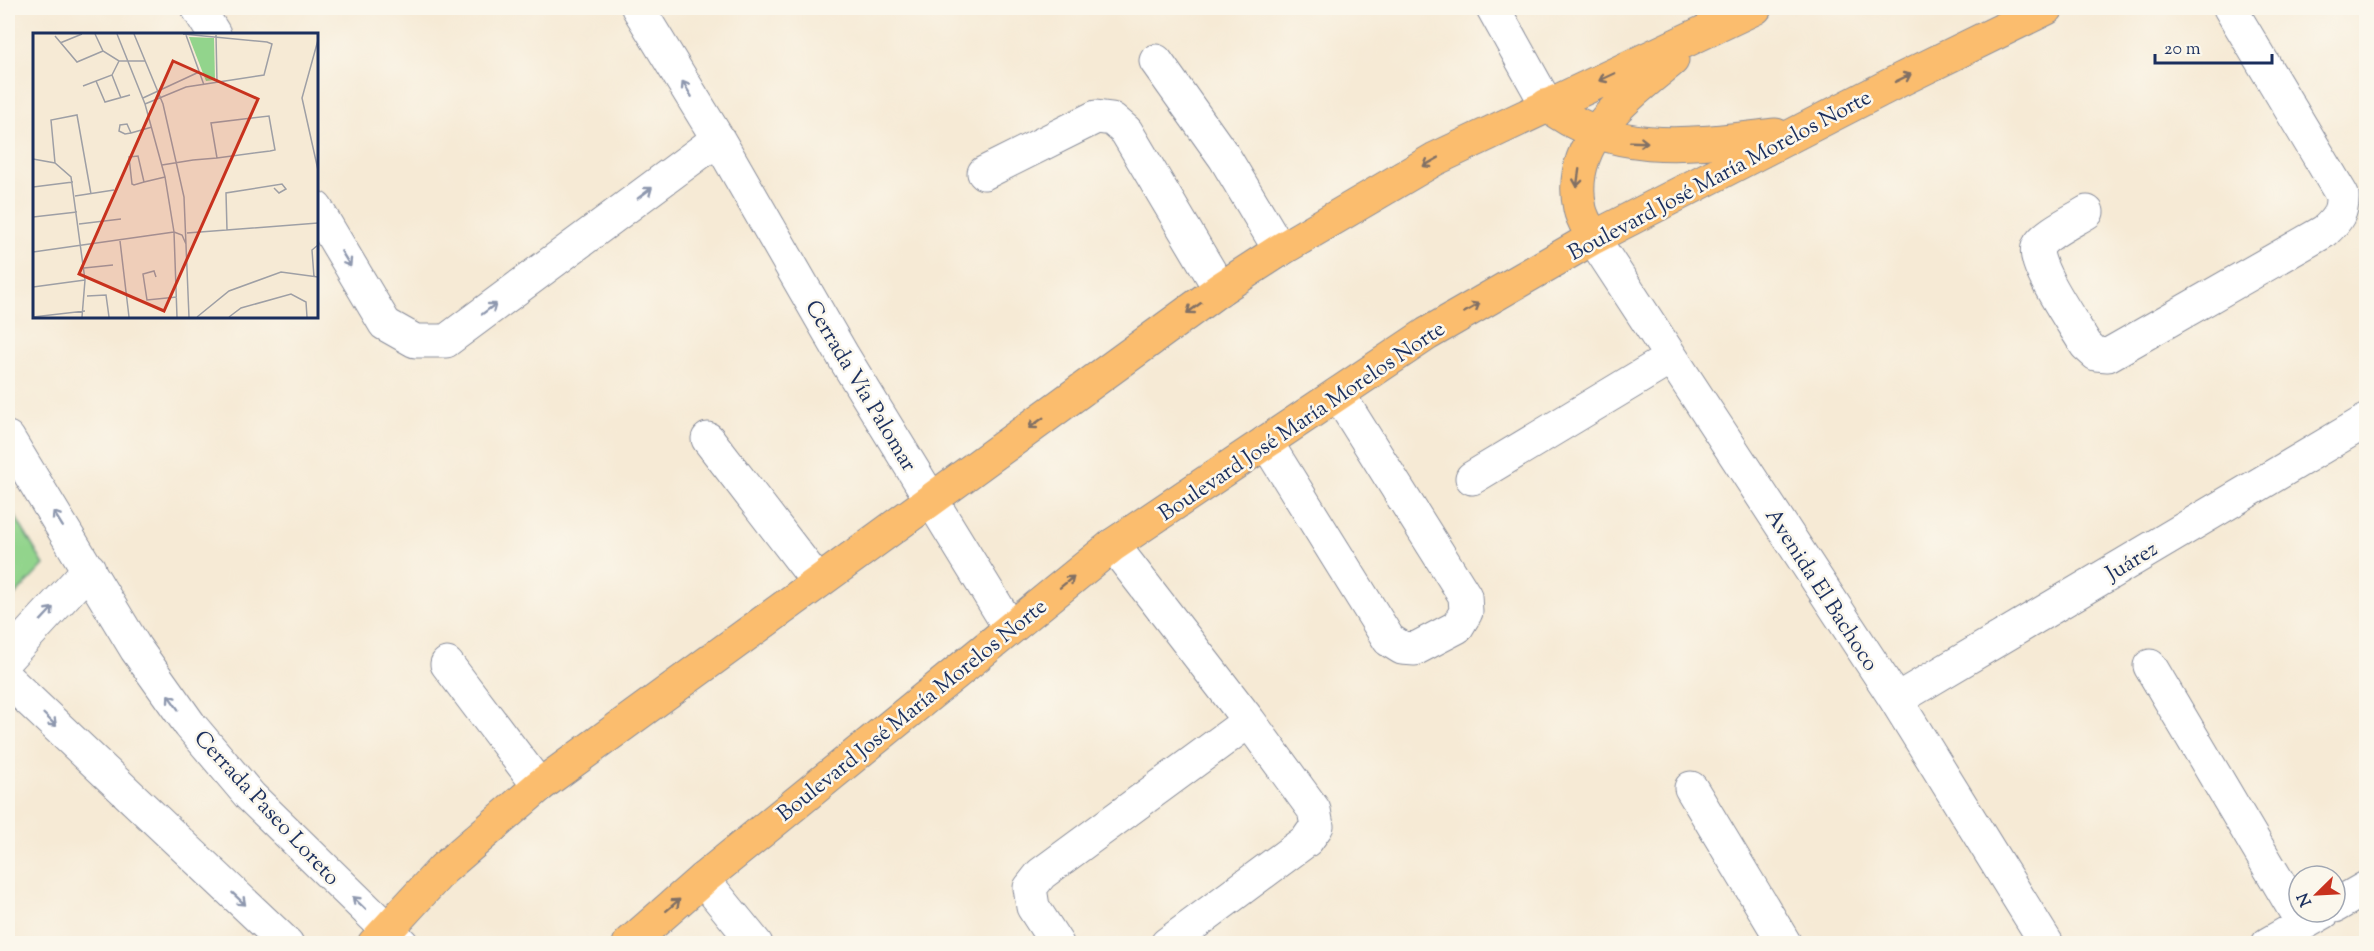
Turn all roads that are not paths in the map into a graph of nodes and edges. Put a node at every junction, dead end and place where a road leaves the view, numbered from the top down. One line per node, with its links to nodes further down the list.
1 (198, 8): 7 (street)
2 (638, 8): 12 (street, Cerrada Vía Palomar, one-way to 2)
3 (1493, 8): 9 (street)
4 (2046, 8): 10 (main road, Boulevard José María Morelos Norte, one-way to 4)
5 (2230, 8): 15 (street)
6 (1735, 15): 9 (main road, one-way to 9); 11 (main road)
7 (213, 33)
8 (1156, 61): 17 (street)
9 (1547, 105): 11 (main road); 17 (main road, one-way to 17)
10 (1796, 132): 11 (main road, one-way to 10); 16 (main road, Boulevard José María Morelos Norte)
11 (1594, 133): 16 (main road, one-way to 16)
12 (718, 139): 14 (street, one-way to 12); 26 (street, Cerrada Vía Palomar)
13 (984, 173): 18 (street)
14 (318, 211)
15 (2087, 212)
16 (1593, 238): 19 (street, Avenida El Bachoco); 20 (main road, Boulevard José María Morelos Norte, one-way to 16)
17 (1280, 250): 18 (main road)
18 (1220, 289): 26 (main road, one-way to 26)
19 (1671, 358): 25 (street); 35 (street, Avenida El Bachoco)
20 (1338, 394): 23 (main road, Boulevard José María Morelos Norte); 23 (street)
21 (2367, 421): 35 (street, Juárez)
22 (708, 439): 29 (street)
23 (1266, 442): 27 (main road, Boulevard José María Morelos Norte)
24 (12, 453): 28 (street, Cerrada Paseo Loreto, one-way to 24)
25 (1472, 478)
26 (932, 498): 29 (main road); 30 (street, Cerrada Vía Palomar)
27 (1113, 545): 30 (main road, Boulevard José María Morelos Norte, one-way to 27); 36 (street)
28 (89, 568): 31 (street, one-way to 28); 44 (street, Cerrada Paseo Loreto, one-way to 28)
29 (818, 582): 37 (main road)
30 (1010, 628): 40 (main road, Boulevard José María Morelos Norte)
31 (8, 657)
32 (447, 664): 37 (street)
33 (2150, 666): 39 (street)
34 (8, 680): 45 (street, one-way to 45)
35 (1896, 700): 51 (street, Avenida El Bachoco)
36 (1249, 721): 48 (street); 49 (street)
37 (538, 786): 44 (main road)
38 (1691, 788): 50 (street)
39 (2287, 877)
40 (703, 879): 46 (main road, Boulevard José María Morelos Norte, one-way to 40); 47 (street)
41 (2367, 888): 42 (street)
42 (2347, 899)
43 (2303, 924): 52 (street)
44 (388, 939)
45 (286, 944)
46 (628, 944)
47 (756, 944)
48 (1057, 944)
49 (1167, 944)
50 (1785, 944)
51 (2047, 944)
52 (2268, 944)

